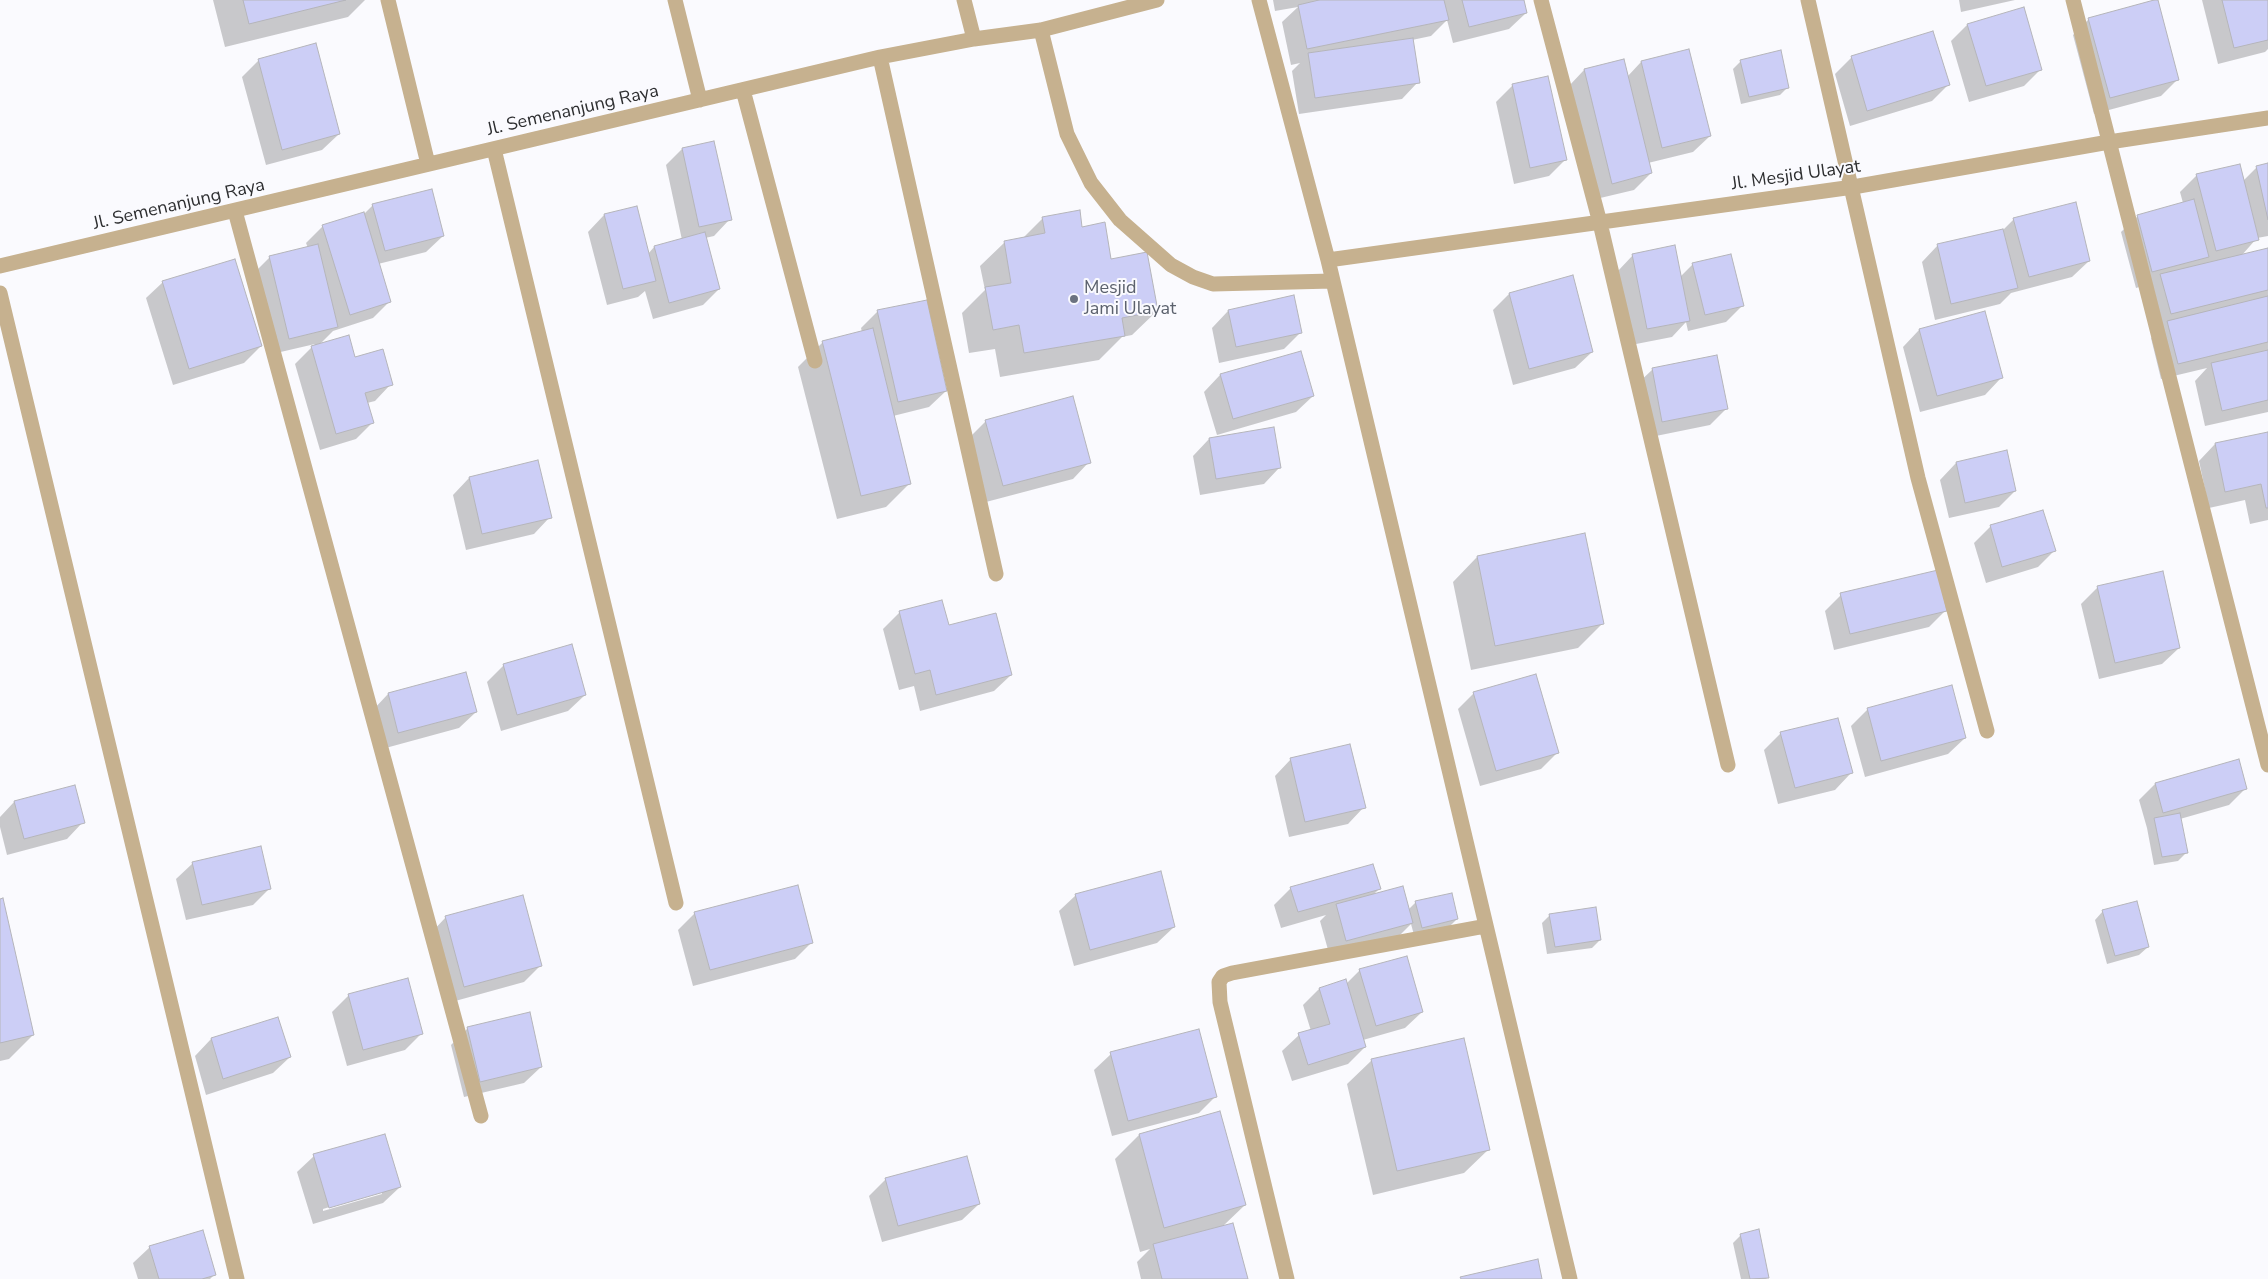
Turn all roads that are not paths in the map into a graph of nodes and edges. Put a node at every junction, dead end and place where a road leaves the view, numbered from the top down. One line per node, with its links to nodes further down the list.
1 (388, 0): 17 (street)
2 (675, 0): 13 (street)
3 (964, 0): 10 (street)
4 (1157, 0): 9 (street, Jl. Semenanjung Raya)
5 (1259, 0): 21 (street)
6 (1540, 0): 20 (street)
7 (1808, 0): 18 (street)
8 (2073, 0): 15 (street)
9 (1041, 30): 10 (street, Jl. Semenanjung Raya); 23 (street)
10 (974, 39): 11 (street, Jl. Semenanjung Raya)
11 (880, 57): 12 (street, Jl. Semenanjung Raya); 26 (street)
12 (743, 90): 13 (street, Jl. Semenanjung Raya); 25 (street)
13 (700, 100): 16 (street, Jl. Semenanjung Raya)
14 (2268, 118): 15 (street, Jl. Mesjid Ulayat)
15 (2109, 142): 18 (street, Jl. Mesjid Ulayat); 29 (street)
16 (494, 149): 17 (street, Jl. Semenanjung Raya); 30 (street)
17 (428, 164): 19 (street, Jl. Semenanjung Raya)
18 (1853, 188): 20 (street, Jl. Mesjid Ulayat); 27 (street)
19 (235, 211): 22 (street, Jl. Semenanjung Raya); 32 (street)
20 (1600, 222): 21 (street, Jl. Mesjid Ulayat); 28 (street)
21 (1328, 260): 23 (street)
22 (0, 266)
23 (1332, 280): 31 (street)
24 (0, 293): 33 (street)
25 (814, 361)
26 (996, 574)
27 (1987, 731)
28 (1728, 765)
29 (2268, 765)
30 (676, 903)
31 (1486, 926): 34 (street); 35 (street)
32 (481, 1116)
33 (237, 1279)
34 (1287, 1279)
35 (1570, 1279)

